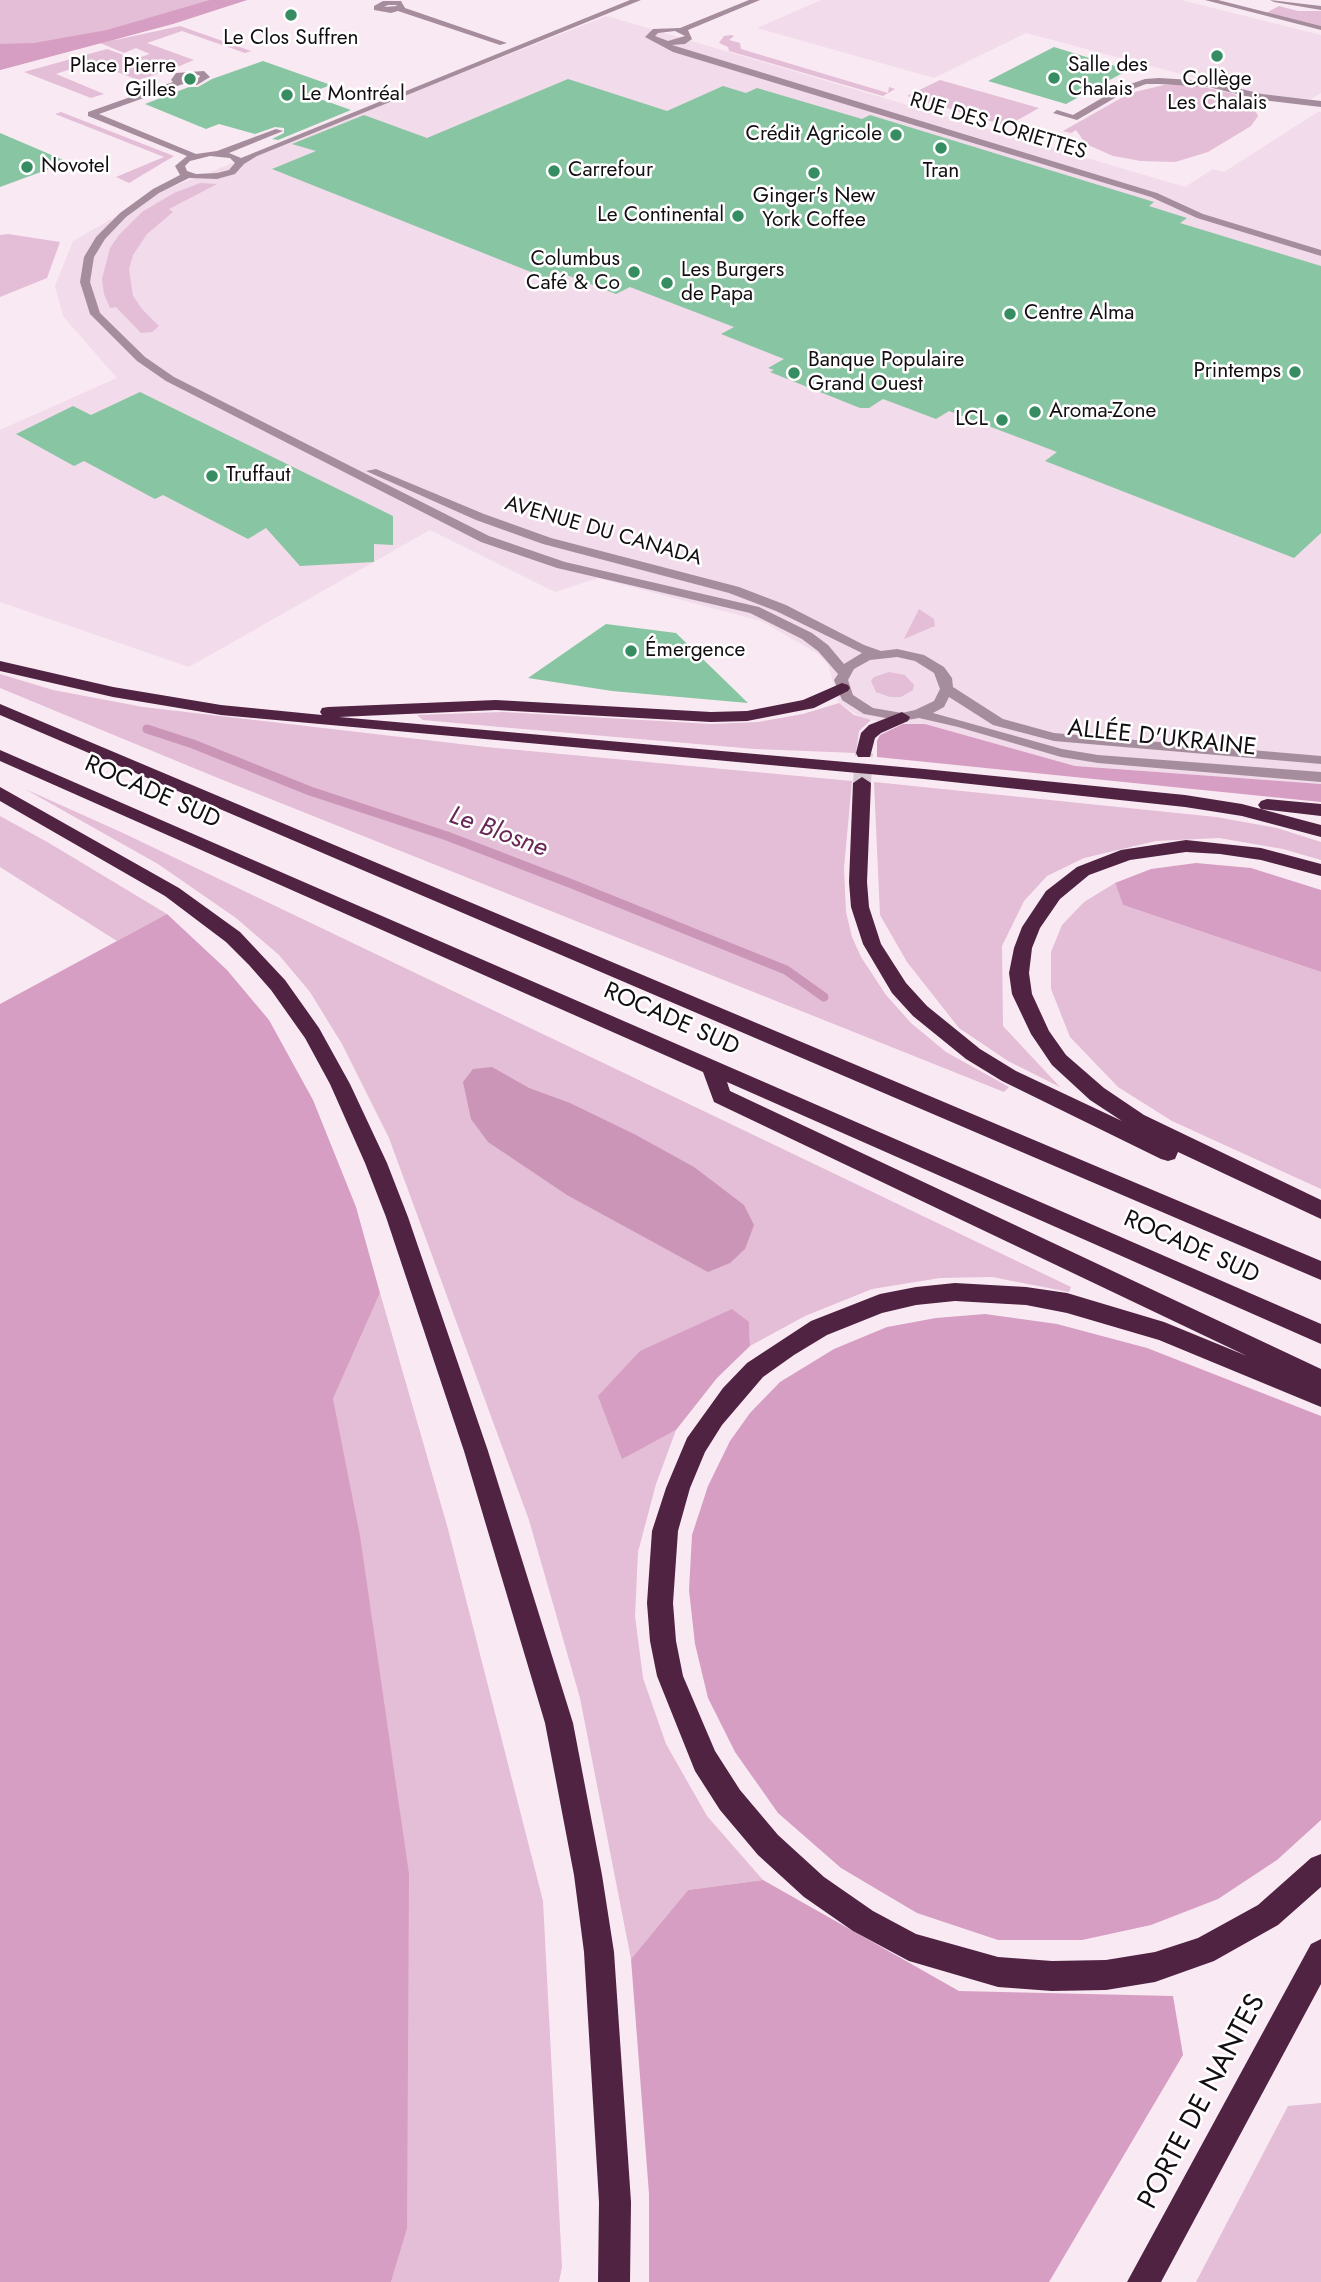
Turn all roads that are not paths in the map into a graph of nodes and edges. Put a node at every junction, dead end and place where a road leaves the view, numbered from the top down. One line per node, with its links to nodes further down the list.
1 (612, 0): 11 (street)
2 (637, 0): 20 (street)
3 (756, 0): 9 (street)
4 (1209, 0): 8 (street)
5 (1274, 0): 6 (street)
6 (1321, 8)
7 (399, 9): 11 (street)
8 (1321, 28)
9 (681, 30): 10 (street); 12 (street)
10 (685, 41): 12 (street); 22 (street, RUE DES LORIETTES)
11 (503, 43): 13 (street)
12 (662, 43): 23 (street, RUE DES LORIETTES)
13 (490, 48)
14 (179, 83): 19 (street)
15 (1321, 104): 16 (street)
16 (1057, 113)
17 (288, 127): 18 (street)
18 (219, 153): 19 (street); 20 (street)
19 (194, 156): 21 (street)
20 (240, 162): 21 (street)
21 (188, 175): 24 (street, AVENUE DU CANADA)
22 (1321, 244)
23 (1321, 253)
24 (278, 433): 25 (street, AVENUE DU CANADA); 27 (street, AVENUE DU CANADA)
25 (878, 653): 27 (street); 28 (street, ALLÉE D'UKRAINE)
26 (0, 666): 31 (highway)
27 (843, 680): 30 (street, ALLÉE D'UKRAINE); 31 (highway)
28 (947, 690): 30 (street); 34 (street, ALLÉE D'UKRAINE)
29 (0, 709): 45 (highway, ROCADE SUD)
30 (911, 715): 32 (highway); 35 (street, ALLÉE D'UKRAINE)
31 (305, 716): 38 (highway)
32 (864, 753)
33 (0, 755): 42 (highway, ROCADE SUD)
34 (1321, 760)
35 (1321, 777)
36 (862, 783): 44 (highway)
37 (0, 793): 51 (highway)
38 (1185, 801): 39 (highway); 40 (highway)
39 (1321, 810)
40 (1321, 831)
41 (1321, 870): 43 (highway)
42 (711, 1066): 46 (highway, ROCADE SUD); 47 (highway)
43 (1321, 1210)
44 (1321, 1226)
45 (1321, 1271)
46 (1321, 1334)
47 (1321, 1380)
48 (1321, 1397): 49 (highway)
49 (1321, 1868)
50 (1321, 1954): 52 (highway, PORTE DE NANTES)
51 (614, 2282)
52 (1143, 2282)

